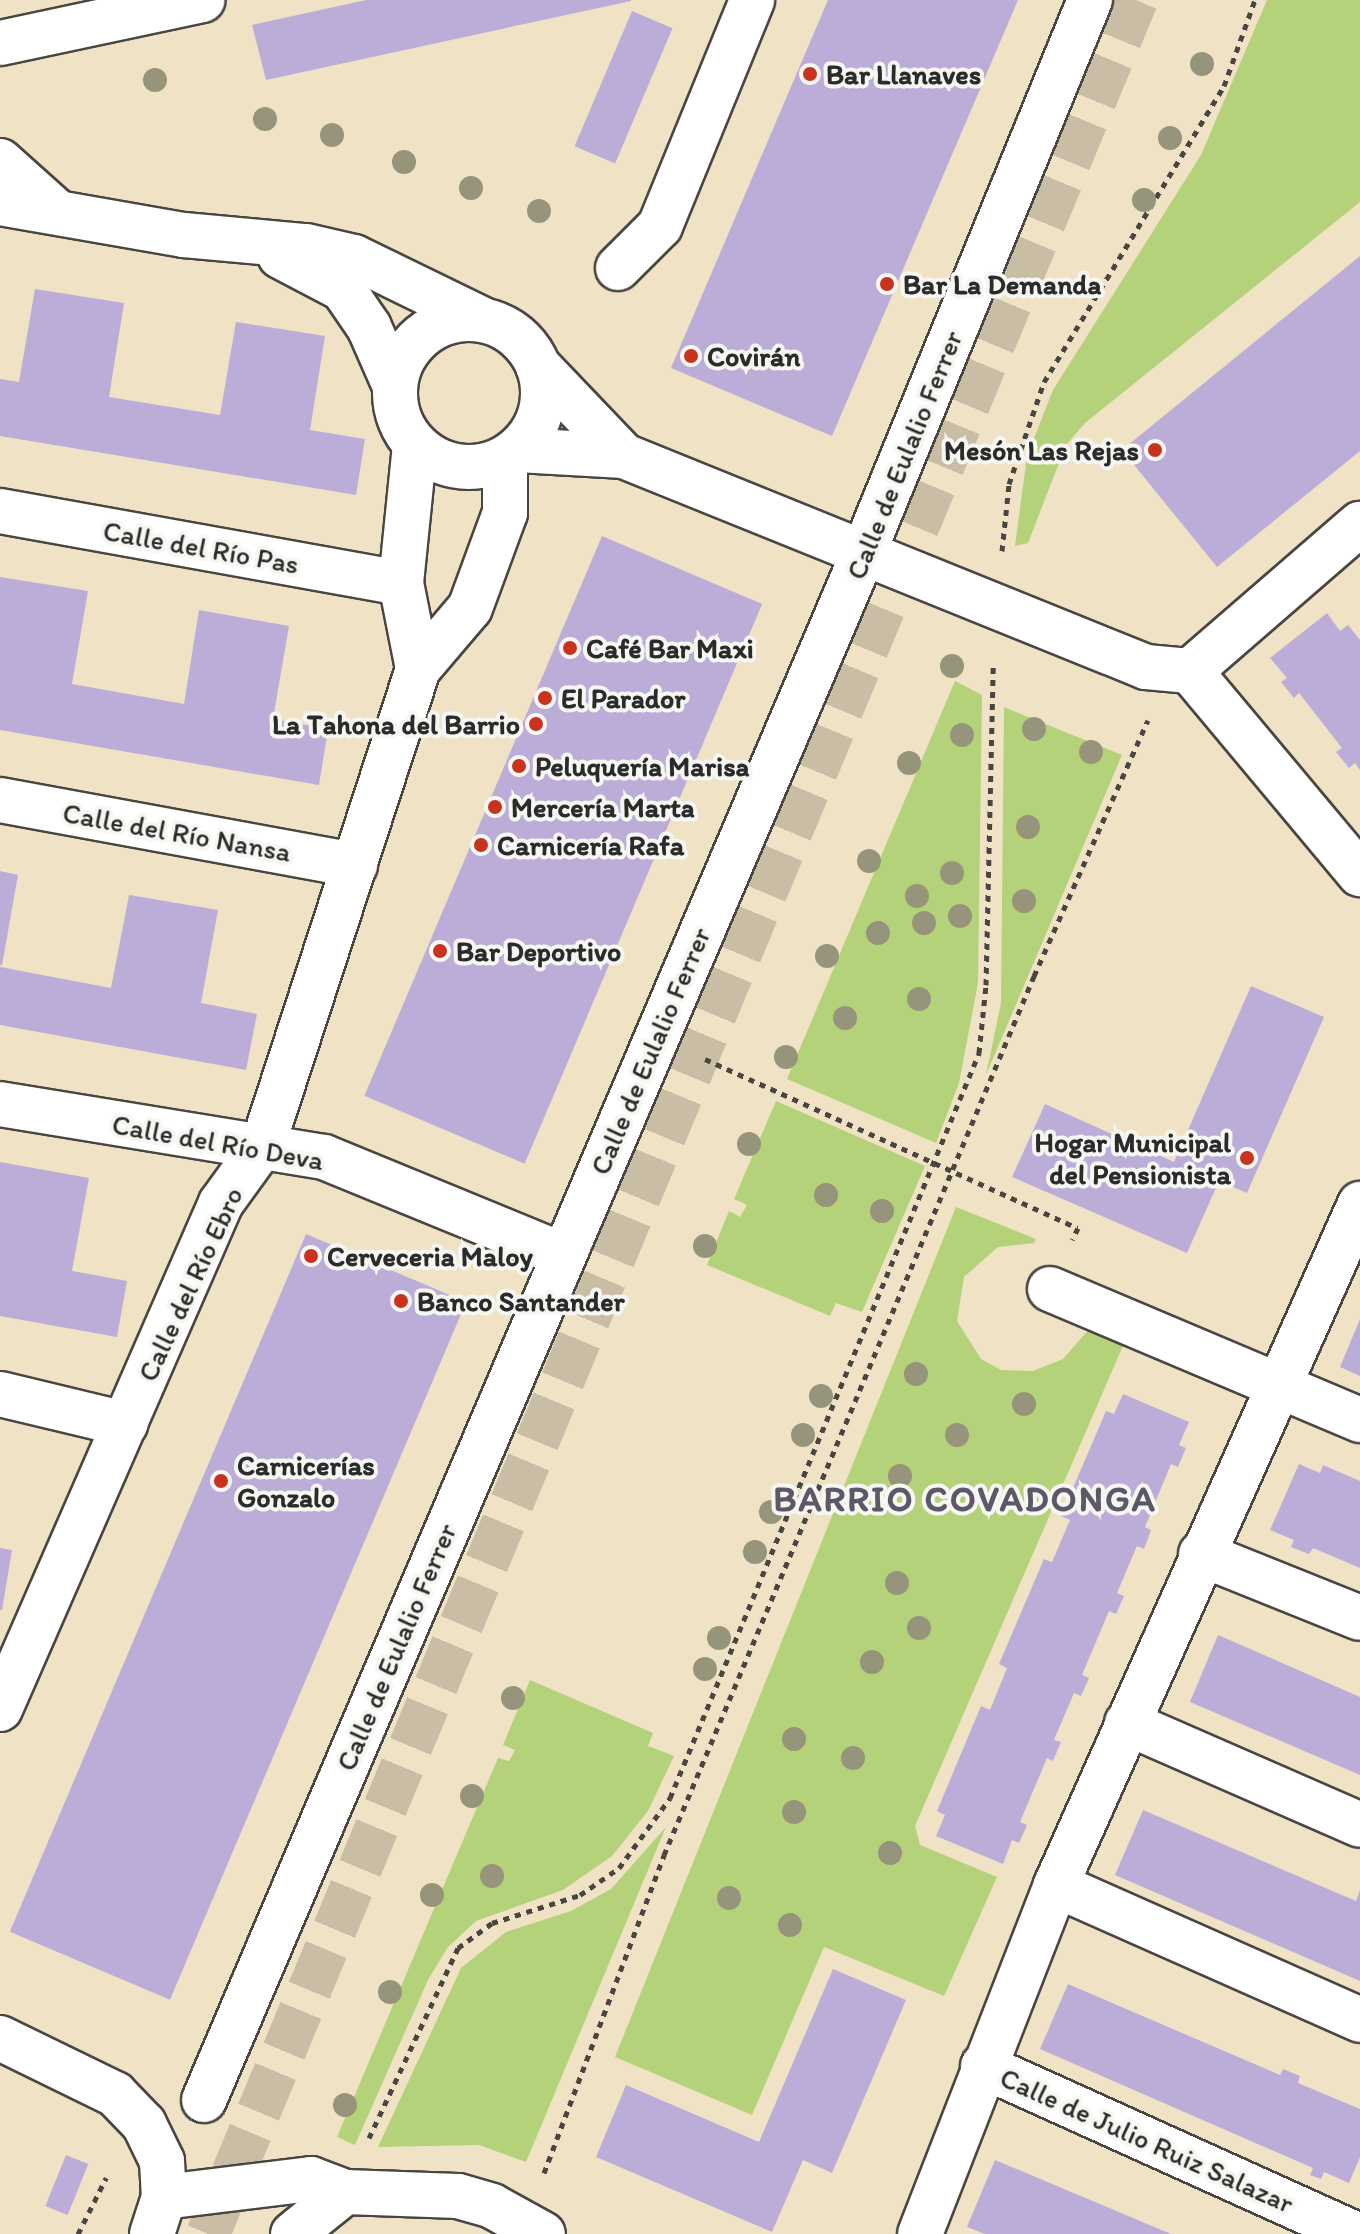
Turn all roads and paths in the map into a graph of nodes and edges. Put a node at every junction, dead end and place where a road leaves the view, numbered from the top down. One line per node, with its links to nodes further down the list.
1 (202, 0): 5 (street)
2 (752, 0): 10 (street)
3 (1090, 0): 19 (street, Calle de Eulalio Ferrer)
4 (1255, 0): 21 (path)
5 (0, 43)
6 (0, 161): 8 (street)
7 (0, 203): 8 (street)
8 (57, 212): 9 (street)
9 (260, 246): 11 (street); 13 (street)
10 (618, 268)
11 (483, 320): 12 (street); 13 (street)
12 (538, 366): 15 (street); 16 (street)
13 (394, 384): 14 (street)
14 (415, 445): 15 (street); 20 (street, Calle del Río Ebro)
15 (512, 454): 16 (street); 22 (street, Calle del Río Ebro)
16 (624, 456): 19 (street)
17 (0, 511): 20 (street, Calle del Río Pas)
18 (1355, 538): 23 (street)
19 (863, 554): 21 (street); 27 (street, Calle de Eulalio Ferrer)
20 (401, 583): 22 (street, Calle del Río Ebro)
21 (996, 607): 23 (street); 30 (path)
22 (418, 669): 25 (street, Calle del Río Ebro)
23 (1190, 671): 26 (street); 31 (path)
24 (0, 800): 25 (street, Calle del Río Nansa)
25 (355, 865): 29 (street, Calle del Río Ebro)
26 (1360, 874)
27 (657, 1036): 30 (path); 33 (street, Calle de Eulalio Ferrer)
28 (0, 1104): 29 (street, Calle del Río Deva)
29 (263, 1145): 33 (street, Calle del Río Deva); 38 (street, Calle del Río Ebro)
30 (935, 1163): 31 (path); 49 (path)
31 (951, 1171): 34 (path); 52 (path)
32 (1360, 1204): 35 (street, Calle de Julio Ruiz Salazar)
33 (563, 1255): 48 (street, Calle de Eulalio Ferrer)
34 (1050, 1289): 35 (street)
35 (1276, 1383): 37 (street); 39 (street, Calle de Julio Ruiz Salazar)
36 (0, 1394): 38 (street)
37 (1360, 1420)
38 (125, 1424): 41 (street, Calle del Río Ebro)
39 (1201, 1554): 40 (street); 42 (street, Calle de Julio Ruiz Salazar)
40 (1360, 1618)
41 (3, 1694)
42 (1127, 1723): 43 (street); 44 (street, Calle de Julio Ruiz Salazar)
43 (1360, 1825)
44 (1056, 1885): 45 (street); 47 (street, Calle de Julio Ruiz Salazar)
45 (1360, 2020)
46 (0, 2038): 51 (street)
47 (983, 2066): 54 (street, Calle de Julio Ruiz Salazar); 55 (street, Calle de Julio Ruiz Salazar)
48 (204, 2100)
49 (367, 2142)
50 (345, 2192): 51 (street); 52 (street); 53 (street)
51 (158, 2216)
52 (534, 2228)
53 (293, 2234)
54 (920, 2234)
55 (1355, 2234)

